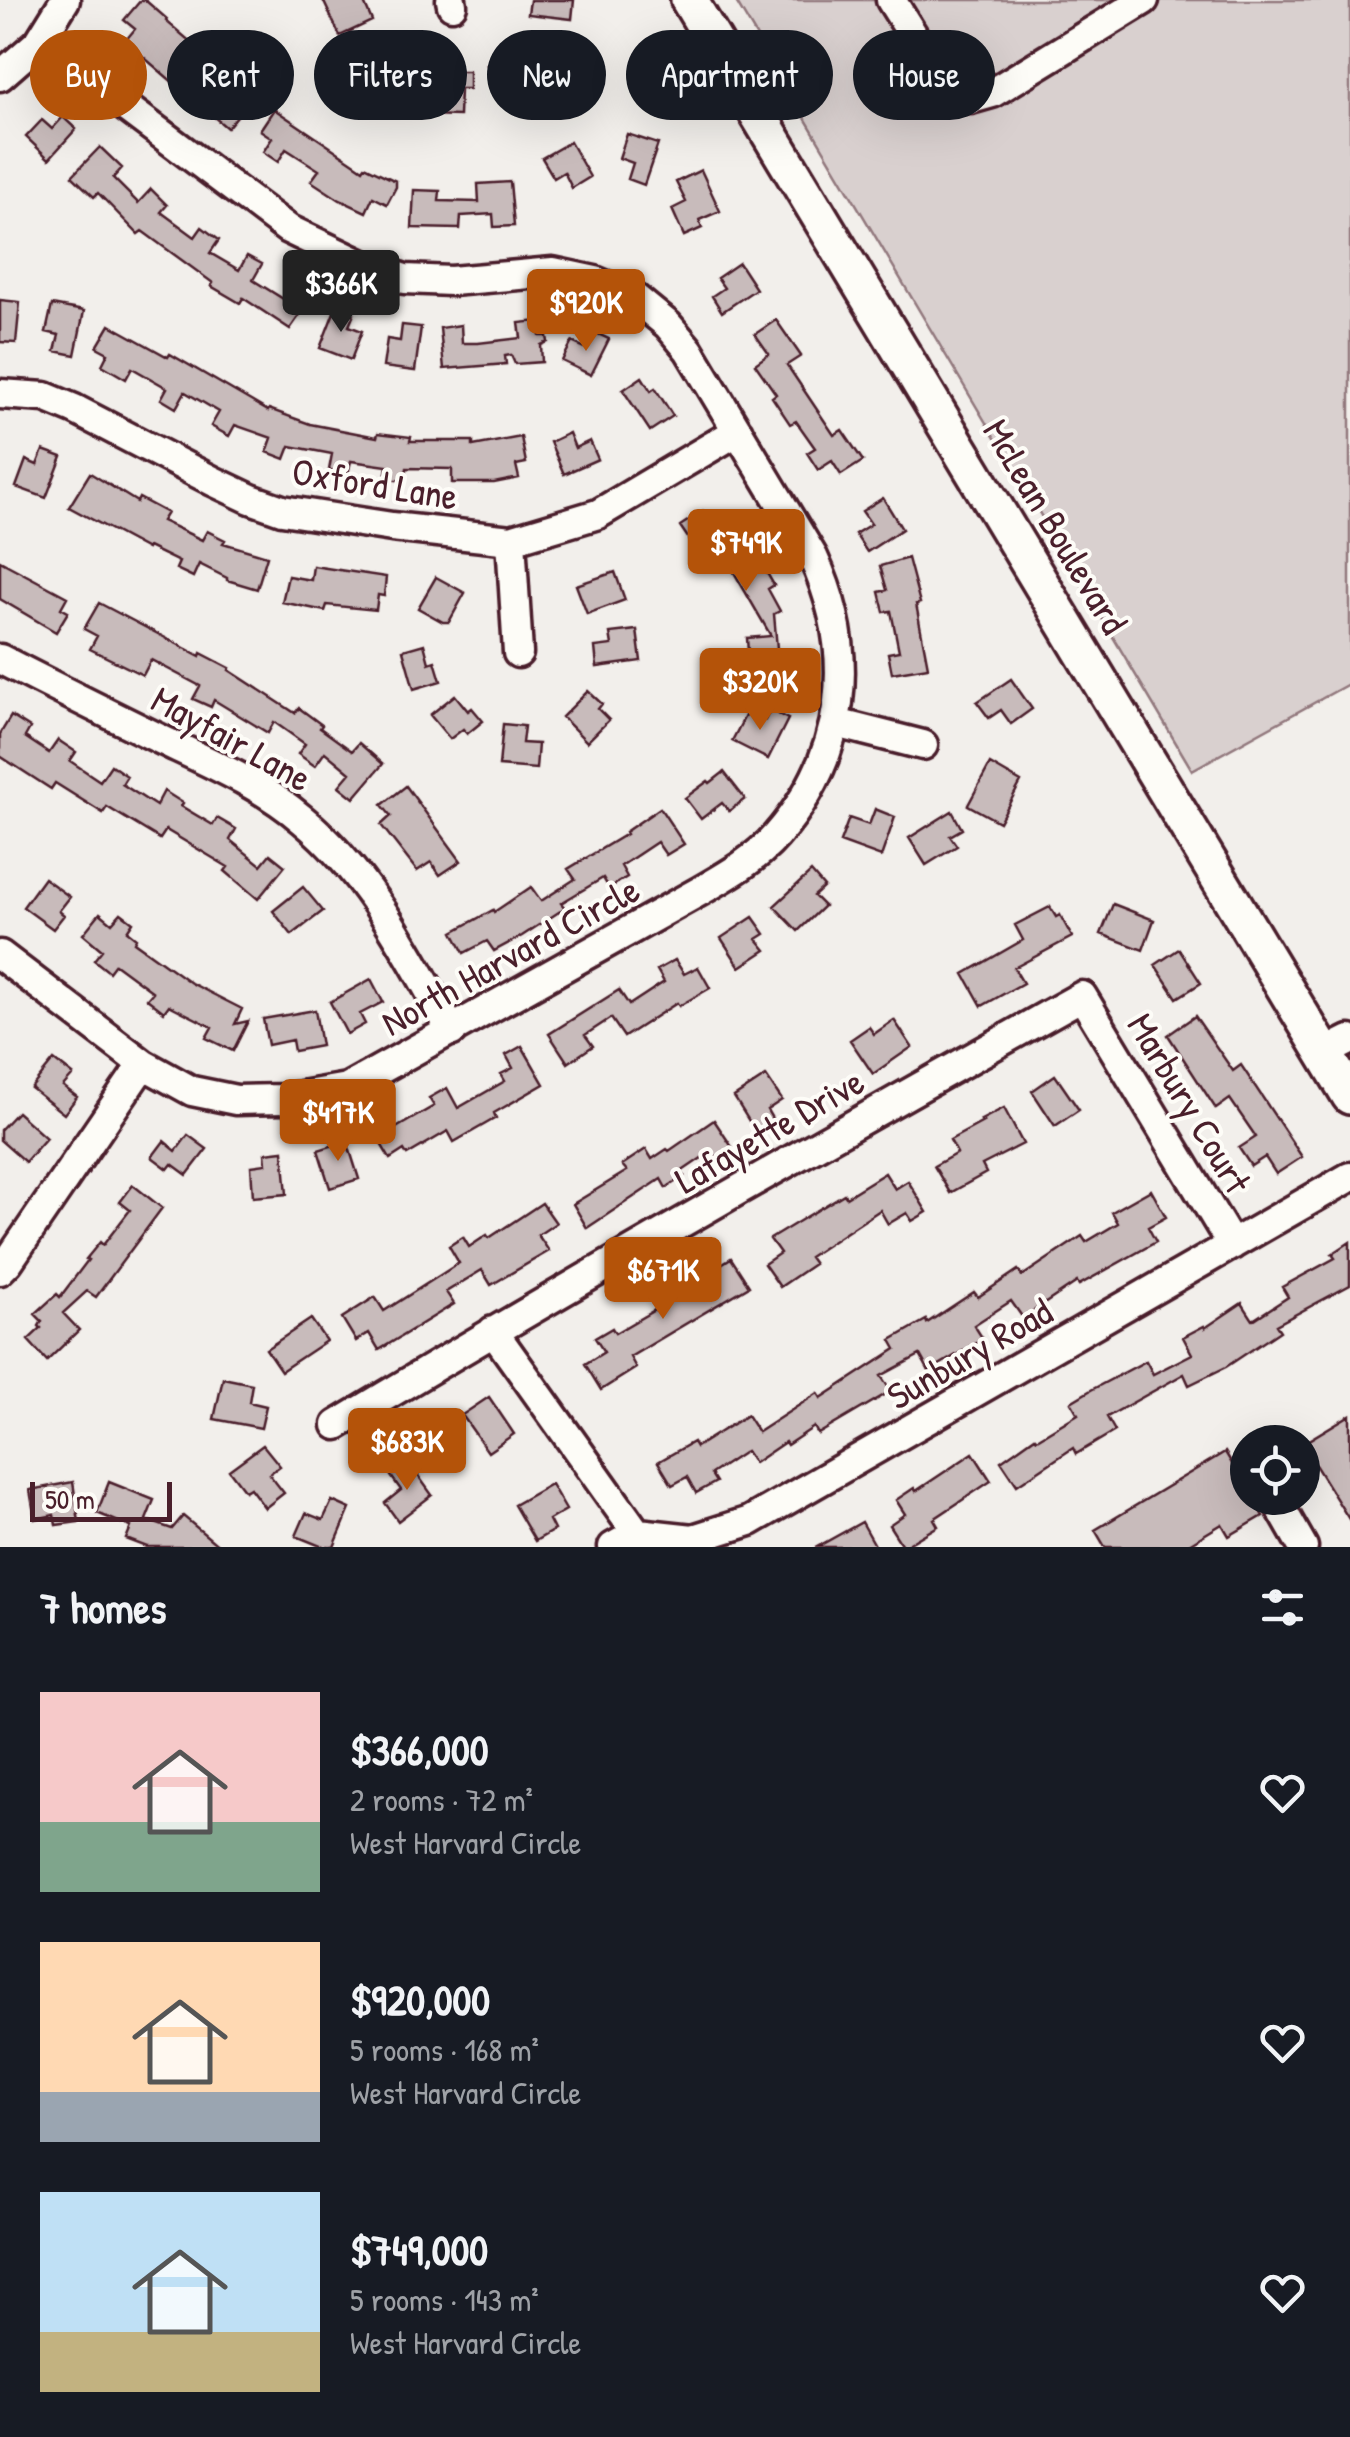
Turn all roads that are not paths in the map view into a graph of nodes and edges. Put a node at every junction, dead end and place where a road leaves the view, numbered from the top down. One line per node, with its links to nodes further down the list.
1 (65, 0): 5 (street)
2 (689, 0): 19 (main road, McLean Boulevard)
3 (891, 0): 4 (street)
4 (1144, 0)
5 (46, 30)
6 (30, 50): 7 (street)
7 (0, 76)
8 (142, 120): 10 (street, North Harvard Circle)
9 (0, 394): 11 (street, Oxford Lane)
10 (738, 432): 11 (street, Oxford Lane); 14 (street, North Harvard Circle)
11 (512, 540): 12 (street)
12 (518, 653)
13 (0, 659): 18 (street, Mayfair Lane)
14 (836, 724): 15 (street); 18 (street, North Harvard Circle)
15 (923, 745)
16 (0, 954): 20 (street, North Harvard Circle)
17 (1084, 999): 23 (street, Marbury Court); 25 (street, Lafayette Drive)
18 (452, 1031): 20 (street, North Harvard Circle)
19 (1337, 1046): 21 (main road, McLean Boulevard)
20 (143, 1064): 24 (street)
21 (1350, 1096)
22 (1350, 1178): 23 (street, Sunbury Road)
23 (1232, 1245): 28 (street, Sunbury Road)
24 (0, 1270)
25 (493, 1331): 26 (street, Lafayette Drive); 28 (street)
26 (337, 1425)
27 (1282, 1515): 29 (street)
28 (633, 1542)
29 (1295, 1544)

